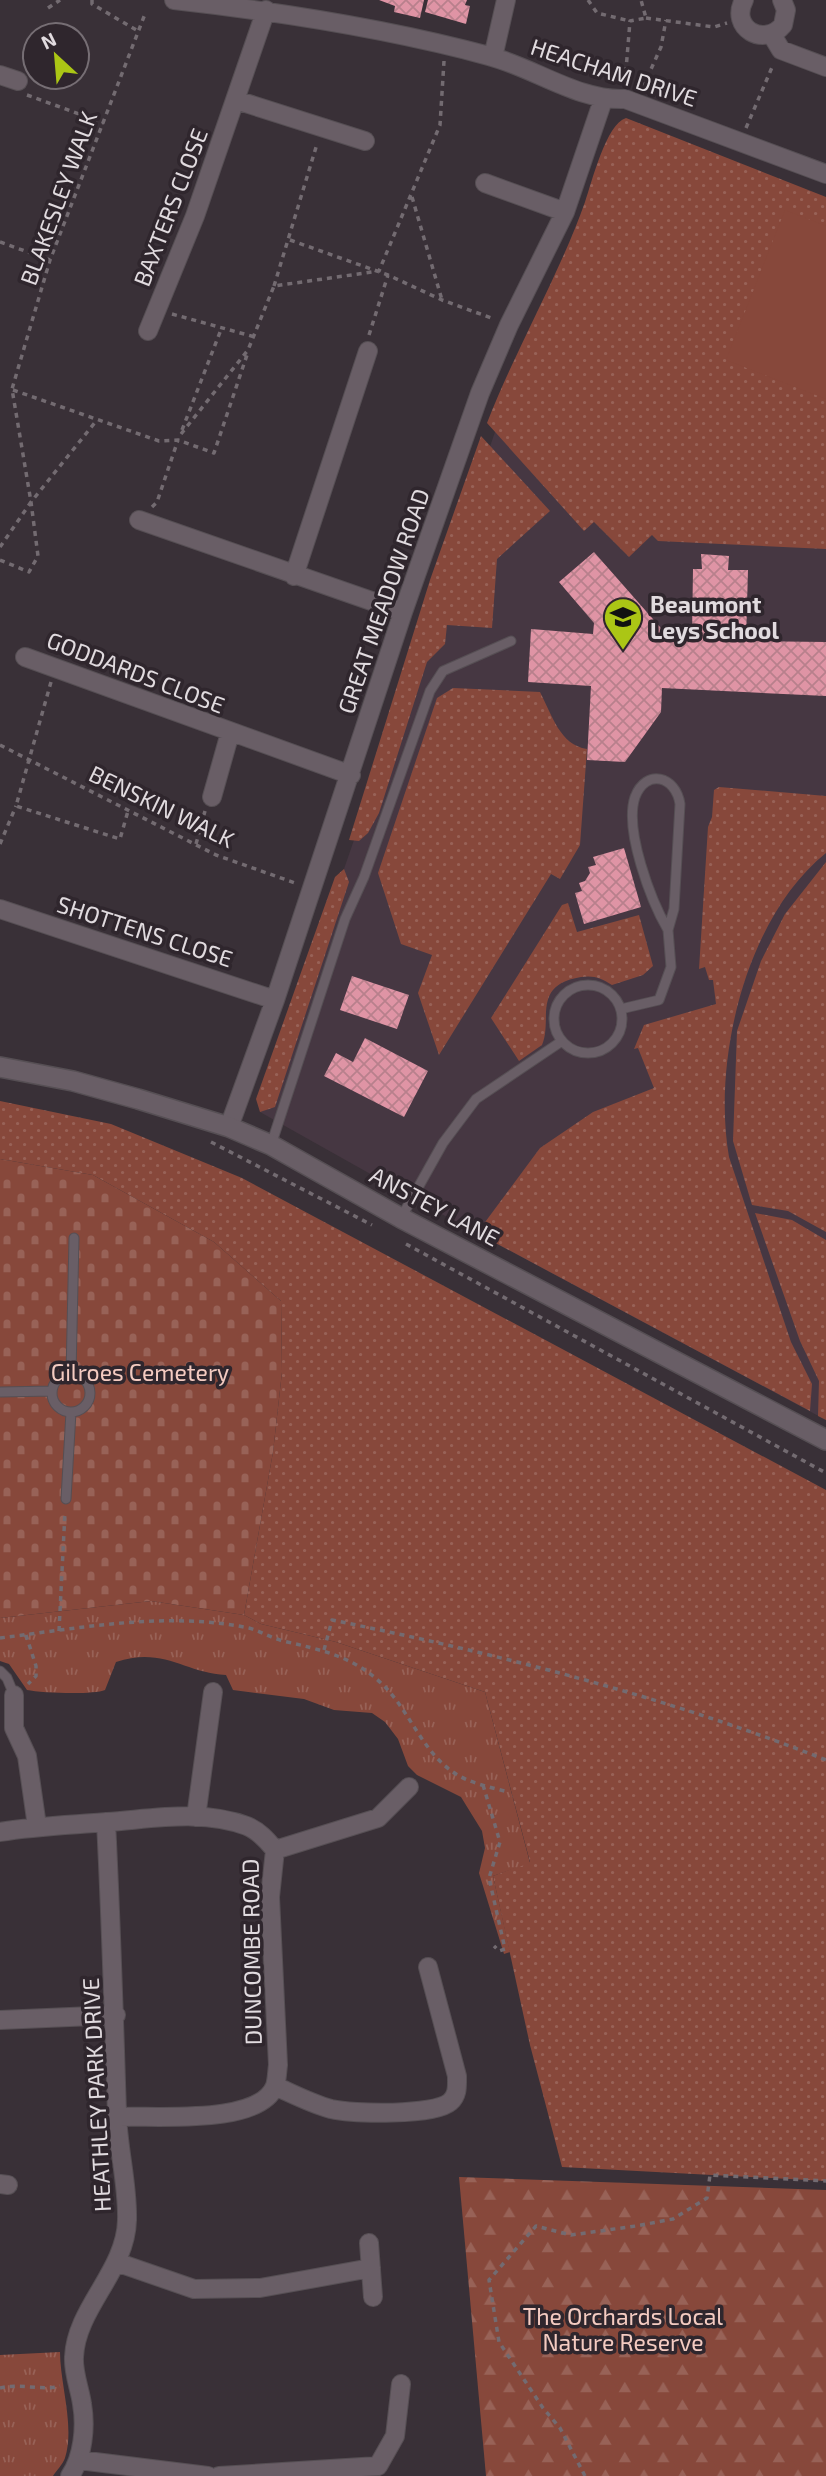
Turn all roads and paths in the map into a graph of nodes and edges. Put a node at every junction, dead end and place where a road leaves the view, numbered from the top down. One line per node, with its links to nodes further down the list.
1 (60, 0): 9 (path)
2 (92, 0): 17 (path)
3 (174, 0): 11 (street, HEACHAM DRIVE)
4 (506, 0): 20 (street)
5 (588, 0): 16 (path)
6 (641, 0): 13 (path)
7 (744, 0): 15 (street)
8 (782, 0): 18 (street)
9 (48, 8)
10 (310, 8): 11 (street, HEACHAM DRIVE); 19 (street, HEACHAM DRIVE)
11 (266, 10): 25 (street, BAXTERS CLOSE)
12 (145, 14): 17 (path, BLAKESLEY WALK)
13 (646, 18): 14 (path); 16 (path)
14 (666, 20): 15 (path); 27 (path)
15 (741, 20): 18 (street)
16 (630, 22): 27 (path)
17 (139, 32): 28 (path, BLAKESLEY WALK)
18 (772, 35): 22 (street)
19 (445, 45): 20 (street, HEACHAM DRIVE); 34 (path)
20 (493, 57): 26 (street, HEACHAM DRIVE)
21 (774, 63): 31 (path)
22 (826, 67)
23 (0, 75): 24 (street)
24 (18, 81): 28 (path)
25 (236, 100): 29 (street); 43 (street, BAXTERS CLOSE)
26 (603, 100): 27 (street, HEACHAM DRIVE); 35 (street, GREAT MEADOW ROAD)
27 (630, 101): 31 (street, HEACHAM DRIVE)
28 (104, 123): 38 (path, BLAKESLEY WALK)
29 (324, 125): 30 (street); 36 (path)
30 (365, 141)
31 (740, 142): 32 (street, HEACHAM DRIVE)
32 (825, 171)
33 (485, 183): 35 (street)
34 (412, 195): 39 (path); 42 (path)
35 (565, 212): 44 (street, GREAT MEADOW ROAD)
36 (290, 240): 39 (path); 41 (path)
37 (0, 242): 38 (path)
38 (50, 260): 50 (path, BLAKESLEY WALK)
39 (379, 271): 40 (path); 41 (path)
40 (388, 275): 42 (path); 49 (path)
41 (274, 286): 47 (path)
42 (443, 300): 44 (path)
43 (157, 309): 45 (path); 46 (street, BAXTERS CLOSE)
44 (509, 324): 59 (street, GREAT MEADOW ROAD)
45 (222, 327): 47 (path); 52 (path)
46 (148, 331)
47 (256, 337): 48 (path)
48 (248, 350): 52 (path); 53 (path)
49 (368, 351): 58 (street)
50 (12, 389): 51 (path); 54 (path, BLAKESLEY WALK)
51 (97, 420): 53 (path); 54 (path)
52 (181, 434): 53 (path)
53 (178, 440): 55 (path)
54 (31, 502): 56 (path); 57 (path, BLAKESLEY WALK)
55 (139, 520): 58 (street)
56 (0, 547)
57 (0, 560)
58 (294, 576): 59 (street)
59 (403, 612): 66 (street, GREAT MEADOW ROAD)
60 (511, 642): 81 (lane)
61 (25, 656): 62 (street, GODDARDS CLOSE)
62 (56, 668): 63 (street, GODDARDS CLOSE); 65 (path)
63 (230, 733): 66 (street, GODDARDS CLOSE); 67 (street, GODDARDS CLOSE)
64 (0, 745): 65 (path, BENSKIN WALK)
65 (30, 760): 68 (path); 69 (path, BENSKIN WALK)
66 (351, 775): 72 (street, GREAT MEADOW ROAD)
67 (212, 797): 71 (path)
68 (16, 806): 69 (path); 70 (path)
69 (128, 811): 71 (path, BENSKIN WALK)
70 (0, 844)
71 (196, 845): 72 (path, BENSKIN WALK)
72 (313, 889): 75 (street, GREAT MEADOW ROAD)
73 (0, 909): 75 (street, SHOTTENS CLOSE)
74 (668, 930): 74 (lane); 76 (lane)
75 (275, 1000): 79 (street, GREAT MEADOW ROAD)
76 (621, 1010): 77 (lane); 77 (lane)
77 (562, 1041): 82 (lane)
78 (0, 1068): 79 (main road, ANSTEY LANE)
79 (229, 1126): 81 (main road, ANSTEY LANE)
80 (205, 1140): 83 (path)
81 (271, 1145): 82 (main road, ANSTEY LANE)
82 (401, 1218): 90 (main road, ANSTEY LANE)
83 (376, 1227)
84 (74, 1238): 86 (lane)
85 (400, 1240): 91 (path)
86 (71, 1375): 87 (lane); 89 (lane)
87 (52, 1391): 88 (lane); 89 (lane)
88 (0, 1392)
89 (71, 1412): 92 (lane)
90 (826, 1440)
91 (826, 1473)
92 (66, 1499): 93 (path)
93 (59, 1631): 94 (path); 96 (path)
94 (26, 1635): 95 (path); 99 (path)
95 (0, 1639)
96 (324, 1650): 100 (path); 101 (path)
97 (0, 1671): 99 (lane)
98 (213, 1692): 104 (street)
99 (14, 1695): 106 (street)
100 (826, 1760)
101 (483, 1785): 103 (path); 109 (path)
102 (409, 1787): 108 (street)
103 (508, 1792)
104 (196, 1817): 105 (street, DUNCOMBE ROAD); 108 (street, DUNCOMBE ROAD)
105 (106, 1822): 106 (street, DUNCOMBE ROAD); 111 (street, HEATHLEY PARK DRIVE)
106 (37, 1826): 107 (street, DUNCOMBE ROAD)
107 (0, 1832)
108 (275, 1850): 113 (street, DUNCOMBE ROAD)
109 (494, 1946)
110 (428, 1967): 113 (street)
111 (116, 2015): 112 (street); 114 (street, HEATHLEY PARK DRIVE)
112 (0, 2020)
113 (275, 2087): 114 (street)
114 (117, 2117): 117 (street, HEATHLEY PARK DRIVE)
115 (826, 2180): 128 (path)
116 (369, 2243): 118 (street)
117 (116, 2262): 118 (street); 120 (street, HEATHLEY PARK DRIVE)
118 (371, 2269): 119 (street)
119 (373, 2297)
120 (76, 2380): 122 (path); 123 (street, HEATHLEY PARK DRIVE)
121 (401, 2384): 124 (street)
122 (0, 2388)
123 (79, 2460): 125 (street, HEATHLEY PARK DRIVE); 126 (street)
124 (382, 2471): 127 (street)
125 (70, 2476)
126 (208, 2476)
127 (219, 2476)
128 (584, 2476)

